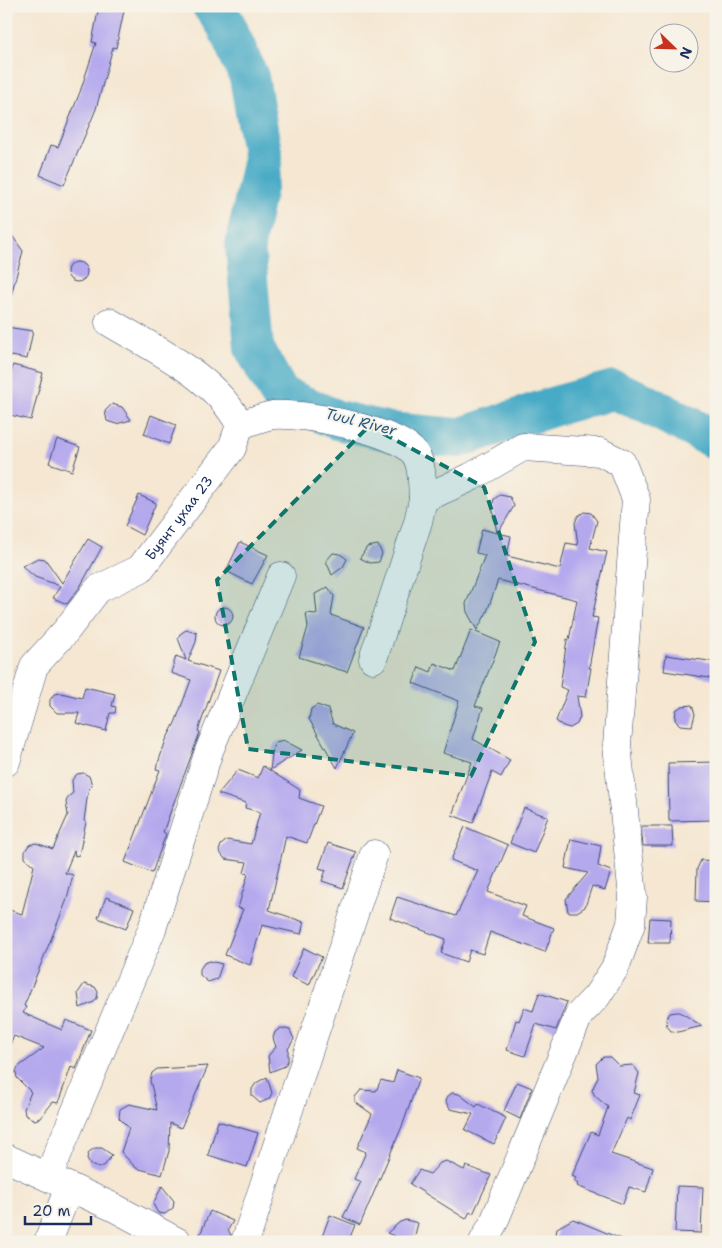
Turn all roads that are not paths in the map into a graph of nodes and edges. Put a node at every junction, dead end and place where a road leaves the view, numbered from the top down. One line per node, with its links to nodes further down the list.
1 (109, 322): 2 (street)
2 (240, 425): 3 (street); 6 (street, Буянт ухаа 23)
3 (423, 499): 5 (street); 13 (street)
4 (281, 576): 9 (street)
5 (373, 659)
6 (6, 762)
7 (374, 854): 12 (street)
8 (6, 1158): 9 (street)
9 (58, 1182): 10 (street); 11 (street)
10 (48, 1242)
11 (178, 1242)
12 (245, 1242)
13 (483, 1242)

